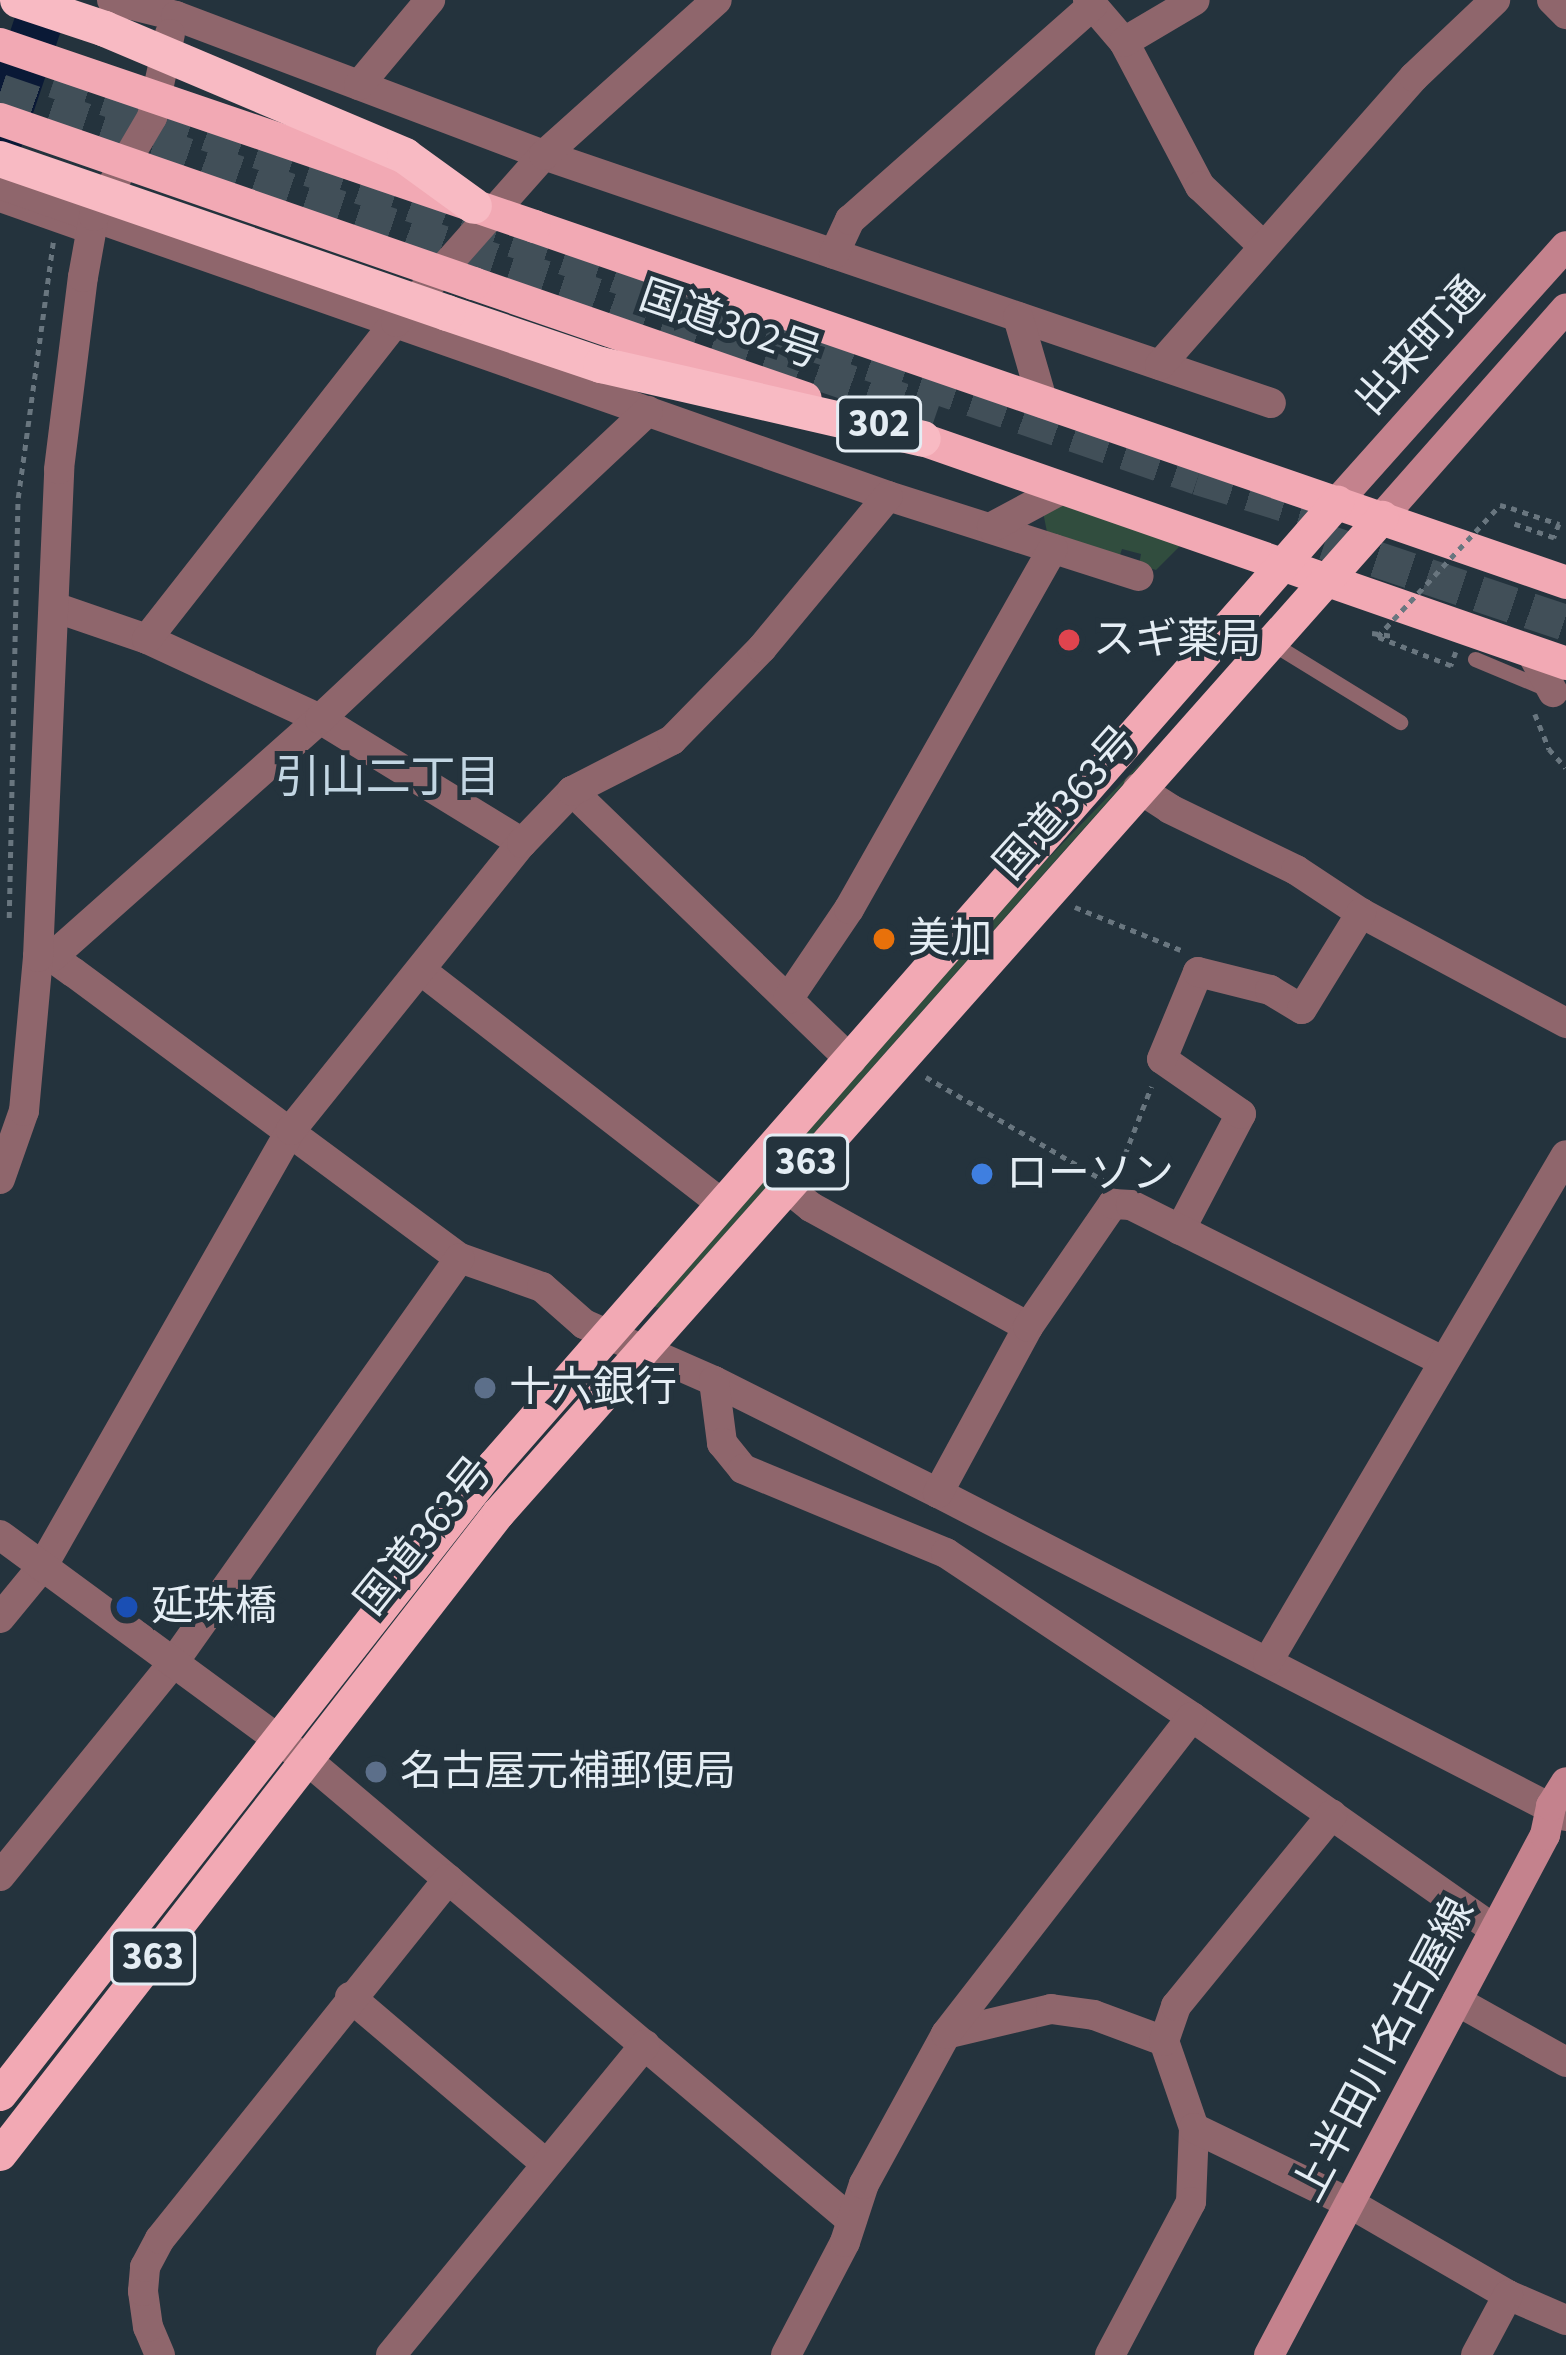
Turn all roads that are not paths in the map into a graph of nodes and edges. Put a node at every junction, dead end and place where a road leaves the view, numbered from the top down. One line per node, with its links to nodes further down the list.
1 (18, 0): 19 (highway, bridge)
2 (430, 0): 13 (street)
3 (1195, 0): 11 (street)
4 (1496, 0): 22 (street)
5 (1552, 0): 10 (street)
6 (1091, 2): 11 (street); 24 (street)
7 (122, 3): 9 (street)
8 (696, 7): 15 (street)
9 (178, 8): 13 (street); 21 (street)
10 (1566, 14)
11 (1124, 43): 22 (street)
12 (0, 44): 19 (highway, 国道302号 / 302, bridge)
13 (359, 86): 15 (street)
14 (0, 119): 32 (highway, 国道302号 / 302, bridge)
15 (544, 155): 24 (street); 27 (street)
16 (0, 159): 21 (highway, bridge)
17 (0, 184): 20 (street)
18 (0, 200): 20 (street)
19 (474, 206): 30 (highway, 国道302号 / 302, bridge)
20 (51, 210): 21 (street)
21 (96, 214): 27 (street); 32 (highway, bridge); 43 (street)
22 (1262, 245): 28 (street)
23 (1566, 246): 35 (main road, 出来町通)
24 (834, 254): 26 (street)
25 (1566, 308): 36 (main road, 出来町通)
26 (1018, 317): 28 (street); 30 (street)
27 (396, 322): 31 (street); 44 (street)
28 (1160, 365): 29 (street)
29 (1271, 403)
30 (1043, 404): 35 (highway, 国道302号 / 302)
31 (648, 411): 34 (street); 48 (street)
32 (922, 439): 33 (highway, 国道302号 / 302)
33 (1064, 488): 37 (street); 39 (highway, 国道302号 / 302)
34 (888, 496): 37 (street); 51 (street)
35 (1336, 502): 36 (highway, 国道302号 / 302); 39 (highway, 国道363号 / 363)
36 (1382, 517): 41 (highway, 国道302号 / 302); 42 (highway, 国道363号 / 363)
37 (992, 527): 38 (street)
38 (1053, 549): 40 (street); 56 (street)
39 (1283, 568): 42 (highway, 国道302号 / 302); 58 (highway, 国道363号 / 363)
40 (1131, 569)
41 (1559, 572)
42 (1326, 581): 45 (highway, 国道363号 / 363); 47 (highway, 国道302号 / 302)
43 (54, 607): 44 (street); 54 (street)
44 (147, 639): 48 (street)
45 (1270, 642): 49 (lane); 50 (highway, 国道363号 / 363)
46 (1485, 661): 47 (lane)
47 (1555, 684)
48 (320, 718): 52 (street); 54 (street)
49 (1400, 722)
50 (1138, 788): 53 (street); 62 (highway, 国道363号 / 363)
51 (572, 791): 52 (street); 56 (street)
52 (522, 843): 55 (street)
53 (1361, 913): 57 (street); 64 (street)
54 (45, 957): 59 (street); 61 (street)
55 (423, 972): 59 (street); 63 (street)
56 (788, 999): 58 (street)
57 (1566, 1023)
58 (851, 1060): 63 (highway, 国道363号 / 363)
59 (291, 1130): 65 (street); 73 (street)
60 (1566, 1155): 69 (street)
61 (0, 1179)
62 (785, 1186): 66 (street); 68 (highway, 国道363号 / 363)
63 (722, 1204): 67 (highway, 国道363号 / 363)
64 (1180, 1229): 66 (street); 69 (street)
65 (460, 1258): 67 (street); 76 (street)
66 (1028, 1327): 71 (street)
67 (608, 1334): 68 (street); 78 (highway, 国道363号 / 363)
68 (643, 1350): 70 (street); 79 (highway, 国道363号 / 363)
69 (1441, 1360): 75 (street)
70 (714, 1381): 71 (street); 77 (street)
71 (938, 1493): 75 (street)
72 (0, 1535): 73 (street)
73 (42, 1567): 74 (street); 76 (street)
74 (0, 1618)
75 (1268, 1661): 80 (street)
76 (173, 1663): 78 (street); 82 (street)
77 (1192, 1717): 81 (street); 87 (street)
78 (275, 1737): 79 (street); 91 (highway, 国道363号 / 363)
79 (307, 1760): 83 (street); 93 (highway, 国道363号 / 363)
80 (1562, 1801): 84 (main road, 上半田川名古屋線)
81 (1332, 1815): 84 (street); 88 (street)
82 (0, 1876)
83 (448, 1879): 85 (street); 89 (street)
84 (1495, 1930): 86 (main road, 上半田川名古屋線)
85 (350, 1997): 94 (street); 99 (street)
86 (1457, 2001): 90 (street); 95 (main road, 上半田川名古屋線)
87 (946, 2034): 88 (street); 96 (street)
88 (1164, 2041): 92 (street)
89 (645, 2045): 94 (street); 96 (street)
90 (1566, 2062)
91 (0, 2094)
92 (1194, 2128): 95 (street); 102 (street)
93 (0, 2154)
94 (546, 2164): 100 (street)
95 (1351, 2204): 97 (street); 103 (main road, 上半田川名古屋線)
96 (851, 2220): 101 (street)
97 (1508, 2295): 98 (street); 104 (street)
98 (1566, 2320)
99 (160, 2355)
100 (391, 2355)
101 (786, 2355)
102 (1110, 2355)
103 (1269, 2355)
104 (1476, 2355)

